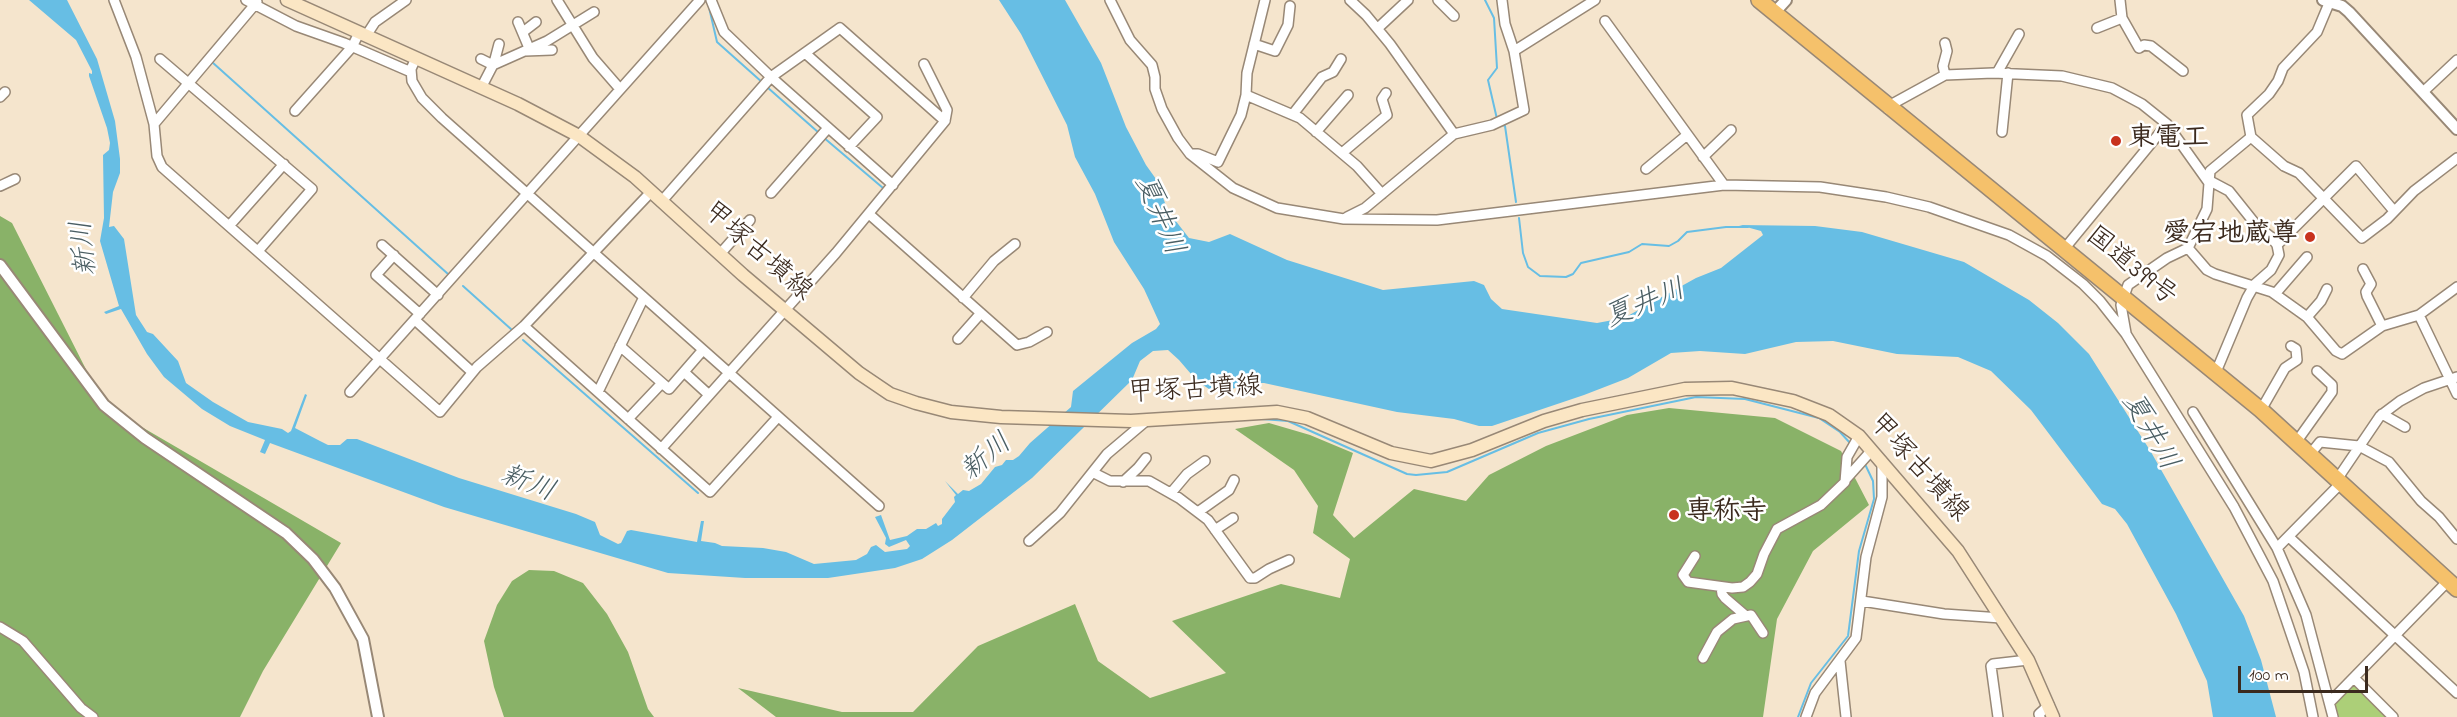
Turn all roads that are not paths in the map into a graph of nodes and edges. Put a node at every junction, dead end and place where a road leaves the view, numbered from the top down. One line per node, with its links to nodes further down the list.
1 (114, 0): 65 (street)
2 (287, 0): 31 (main road, 甲塚古墳線)
3 (406, 0): 31 (street)
4 (557, 0): 27 (street)
5 (711, 0): 53 (street)
6 (1110, 0): 78 (street)
7 (1265, 0): 35 (street)
8 (1350, 0): 28 (street)
9 (1408, 0): 28 (street)
10 (1438, 0): 22 (street)
11 (1502, 0): 39 (street)
12 (1595, 0): 39 (street)
13 (1759, 0): 21 (highway, 国道399号)
14 (1786, 0): 21 (street)
15 (2120, 0): 23 (street)
16 (2326, 1): 57 (street); 75 (street)
17 (253, 2): 36 (street); 54 (street)
18 (694, 3): 56 (street)
19 (1290, 6): 35 (street)
20 (594, 12): 27 (street)
21 (1774, 12): 61 (highway, 国道399号)
22 (1454, 16)
23 (2122, 18): 29 (street); 48 (street)
24 (1605, 21): 74 (street)
25 (518, 22): 30 (street)
26 (536, 22): 30 (street)
27 (571, 24): 37 (street); 56 (street)
28 (1378, 28): 72 (street)
29 (2097, 28)
30 (523, 32): 37 (street)
31 (362, 34): 36 (street); 41 (main road, 甲塚古墳線)
32 (2019, 34): 50 (street)
33 (1945, 43): 52 (street)
34 (499, 44): 46 (street)
35 (1254, 44): 59 (street)
36 (352, 47): 49 (street); 62 (street)
37 (526, 49): 38 (street); 46 (street)
38 (552, 50)
39 (1514, 51): 72 (street)
40 (805, 53): 53 (street); 64 (street); 76 (street)
41 (416, 58): 49 (street); 55 (main road, 甲塚古墳線)
42 (160, 59): 54 (street)
43 (481, 59): 46 (street)
44 (1341, 59): 63 (street)
45 (2457, 60): 57 (street)
46 (493, 64): 55 (street)
47 (924, 64): 64 (street)
48 (2183, 71)
49 (411, 72): 90 (street)
50 (1997, 73): 51 (street); 52 (street)
51 (2008, 73): 66 (street); 71 (street)
52 (1945, 75): 61 (street)
53 (771, 77): 67 (street); 93 (street)
54 (189, 82): 65 (street); 81 (street)
55 (481, 88): 73 (main road, 甲塚古墳線)
56 (620, 89): 73 (street)
57 (2423, 92): 68 (street)
58 (1386, 93): 77 (street)
59 (1246, 95): 63 (street); 78 (street)
60 (1348, 95): 70 (street)
61 (1889, 108): 102 (highway, 国道399号)
62 (295, 111)
63 (1293, 114): 70 (street)
64 (945, 121): 85 (street)
65 (154, 124): 98 (street)
66 (2167, 124): 84 (street); 102 (street)
67 (828, 128): 76 (street); 89 (street)
68 (2457, 129)
69 (1731, 130): 79 (street)
70 (1316, 132): 77 (street)
71 (2002, 132)
72 (1454, 134): 91 (street)
73 (579, 135): 88 (main road, 甲塚古墳線); 90 (street)
74 (1687, 135): 79 (street); 82 (street)
75 (2251, 137): 84 (street); 92 (street)
76 (849, 147): 85 (street)
77 (1342, 153): 91 (street)
78 (1190, 154): 96 (street)
79 (1702, 157): 86 (street)
80 (2457, 158): 94 (street)
81 (284, 164): 98 (street); 104 (street)
82 (1646, 169)
83 (15, 179): 87 (street)
84 (2208, 183): 101 (street); 103 (street)
85 (892, 185): 95 (street)
86 (1724, 185): 96 (street); 127 (street)
87 (0, 186)
88 (651, 192): 93 (main road, 甲塚古墳線); 107 (street)
89 (771, 193)
90 (528, 194): 107 (street); 114 (street)
91 (1382, 194): 96 (street)
92 (2324, 199): 94 (street); 94 (street); 101 (street)
93 (661, 202): 105 (main road, 甲塚古墳線)
94 (2394, 211)
95 (869, 214): 117 (street); 119 (street)
96 (1344, 219)
97 (750, 220): 105 (street)
98 (229, 226): 104 (street)
99 (1015, 244): 117 (street)
100 (382, 245): 106 (street)
101 (2277, 245): 111 (street)
102 (2065, 248): 116 (highway, 国道399号)
103 (2188, 248): 111 (street); 116 (street)
104 (258, 251): 132 (street)
105 (720, 254): 119 (main road, 甲塚古墳線)
106 (394, 255): 114 (street); 122 (street)
107 (593, 255): 118 (street); 124 (street)
108 (2307, 257): 115 (street)
109 (0, 265): 192 (street)
110 (2363, 269): 125 (street)
111 (2253, 288): 115 (street); 136 (street)
112 (2457, 288): 121 (street)
113 (2327, 289): 123 (street)
114 (438, 294): 122 (street)
115 (2275, 294): 123 (street)
116 (2123, 295): 127 (street); 136 (highway, 国道399号)
117 (963, 298): 120 (street)
118 (643, 299): 129 (street); 131 (street)
119 (785, 310): 137 (street); 149 (main road, 甲塚古墳線)
120 (981, 313): 126 (street); 128 (street)
121 (2419, 315): 125 (street); 138 (street)
122 (418, 317): 132 (street); 134 (street)
123 (2307, 317): 125 (street)
124 (524, 326): 134 (street); 141 (street)
125 (2382, 326)
126 (1047, 332)
127 (2126, 334): 197 (street)
128 (958, 339)
129 (620, 345): 139 (street); 141 (street)
130 (2291, 346): 144 (street)
131 (702, 351): 135 (street); 137 (street)
132 (381, 358): 134 (street); 140 (street)
133 (2317, 371): 152 (street)
134 (472, 372)
135 (684, 372): 139 (street); 142 (street)
136 (2216, 372): 144 (highway, 国道399号)
137 (727, 373): 142 (street); 147 (street)
138 (2453, 378): 143 (street); 146 (street)
139 (662, 383): 148 (street)
140 (350, 392)
141 (597, 392): 148 (street)
142 (708, 394): 154 (street)
143 (2457, 394)
144 (2261, 410): 152 (highway, 国道399号)
145 (2193, 412): 173 (street)
146 (2382, 414): 150 (street); 153 (street)
147 (778, 417): 154 (street); 166 (street)
148 (628, 419): 154 (street)
149 (1146, 421): 151 (main road, 甲塚古墳線); 160 (street)
150 (2405, 427)
151 (1857, 440): 155 (main road, 甲塚古墳線); 161 (street)
152 (2297, 441): 156 (highway, 国道399号)
153 (2359, 446): 156 (street); 163 (street); 171 (street)
154 (661, 449)
155 (1869, 452): 159 (main road, 甲塚古墳線); 161 (street)
156 (2311, 453): 163 (highway, 国道399号)
157 (1146, 458): 164 (street)
158 (1205, 461): 165 (street)
159 (1882, 461): 178 (street); 180 (main road, 甲塚古墳線)
160 (1094, 473): 164 (street); 172 (street)
161 (1849, 476): 177 (street)
162 (1234, 480): 167 (street)
163 (2340, 480): 170 (street); 176 (highway, 国道399号)
164 (1123, 482): 165 (street)
165 (1171, 493): 167 (street)
166 (879, 506)
167 (1198, 512): 169 (street)
168 (1233, 518): 169 (street)
169 (1215, 530): 175 (street)
170 (2289, 537): 173 (street); 183 (street)
171 (2457, 539)
172 (1029, 540)
173 (2277, 548): 189 (street)
174 (1695, 556): 177 (street)
175 (1289, 560)
176 (2452, 585): 183 (street)
177 (1721, 587): 179 (street)
178 (1862, 601): 180 (street); 186 (street)
179 (1746, 616): 182 (street); 184 (street)
180 (2001, 618): 185 (main road, 甲塚古墳線)
181 (0, 627): 191 (street)
182 (1763, 633)
183 (2394, 637): 187 (street); 188 (street)
184 (1703, 658)
185 (2028, 660): 190 (main road, 甲塚古墳線); 195 (street)
186 (1840, 661): 193 (street); 194 (street)
187 (2354, 678): 189 (street); 199 (street)
188 (2457, 693)
189 (2330, 702): 198 (street)
190 (2051, 711): 196 (street)
191 (93, 717)
192 (378, 717)
193 (1806, 717)
194 (1846, 717)
195 (1998, 717)
196 (2040, 717)
197 (2313, 717)
198 (2333, 717)
199 (2393, 717)

